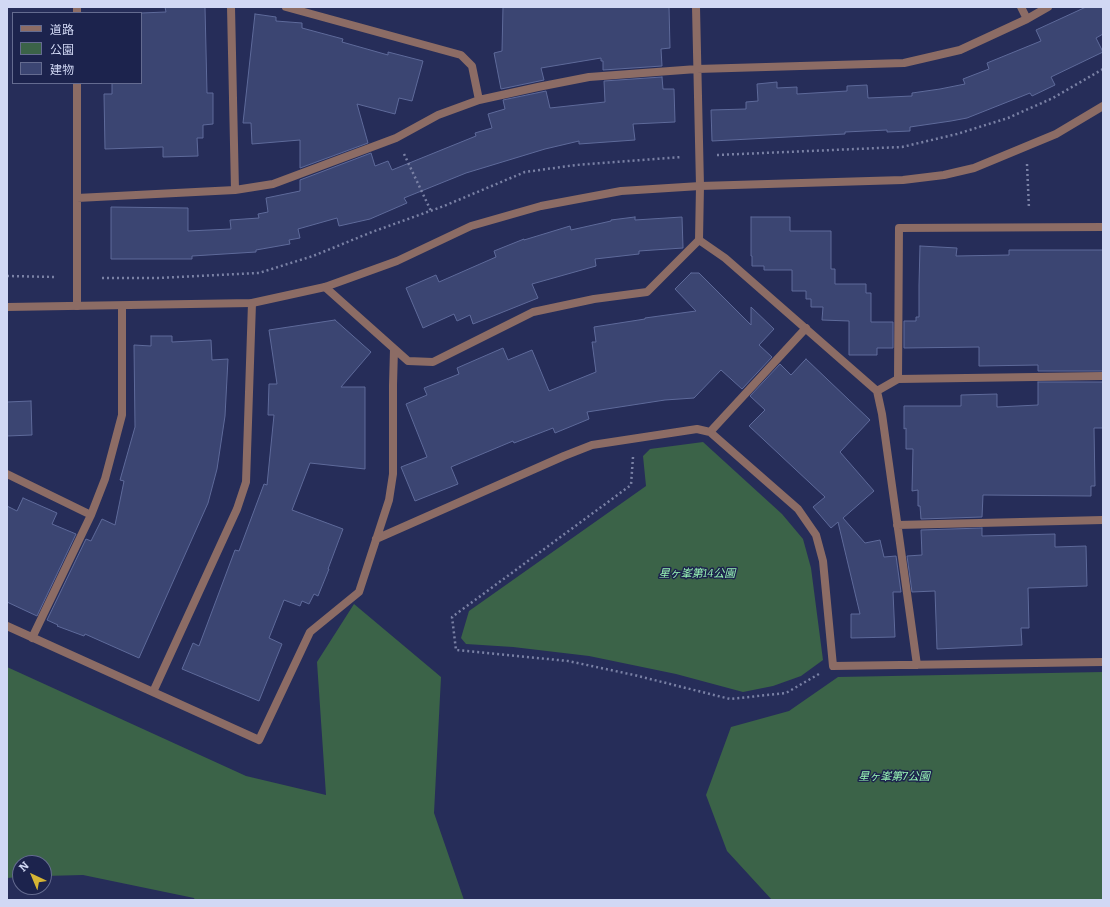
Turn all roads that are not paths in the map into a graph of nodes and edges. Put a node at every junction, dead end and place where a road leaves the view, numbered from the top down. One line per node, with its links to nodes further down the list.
1 (231, 7): 12 (street)
2 (286, 7): 9 (street)
3 (696, 7): 7 (street)
4 (1022, 7): 6 (street)
5 (1048, 7): 6 (street)
6 (1027, 19): 7 (street)
7 (697, 69): 9 (street); 11 (street)
8 (77, 84): 13 (street)
9 (479, 100): 12 (street)
10 (1103, 106): 11 (street)
11 (700, 186): 15 (street); 16 (street)
12 (235, 190): 13 (street)
13 (77, 198): 18 (street)
14 (1103, 226): 24 (street)
15 (699, 240): 21 (street); 22 (street)
16 (325, 287): 17 (street); 22 (street)
17 (252, 303): 19 (street); 36 (street)
18 (77, 306): 19 (street); 20 (street)
19 (122, 306): 28 (street)
20 (7, 307)
21 (806, 328): 25 (street); 26 (street)
22 (394, 349): 31 (street)
23 (1103, 376): 24 (street)
24 (898, 379): 25 (street)
25 (877, 391): 30 (street)
26 (710, 432): 31 (street); 35 (street)
27 (7, 474): 28 (street)
28 (91, 515): 33 (street)
29 (1103, 520): 30 (street)
30 (898, 525): 35 (street)
31 (376, 539): 36 (street)
32 (7, 626): 33 (street)
33 (32, 638): 36 (street)
34 (1103, 662): 35 (street)
35 (917, 664)
36 (153, 692)

